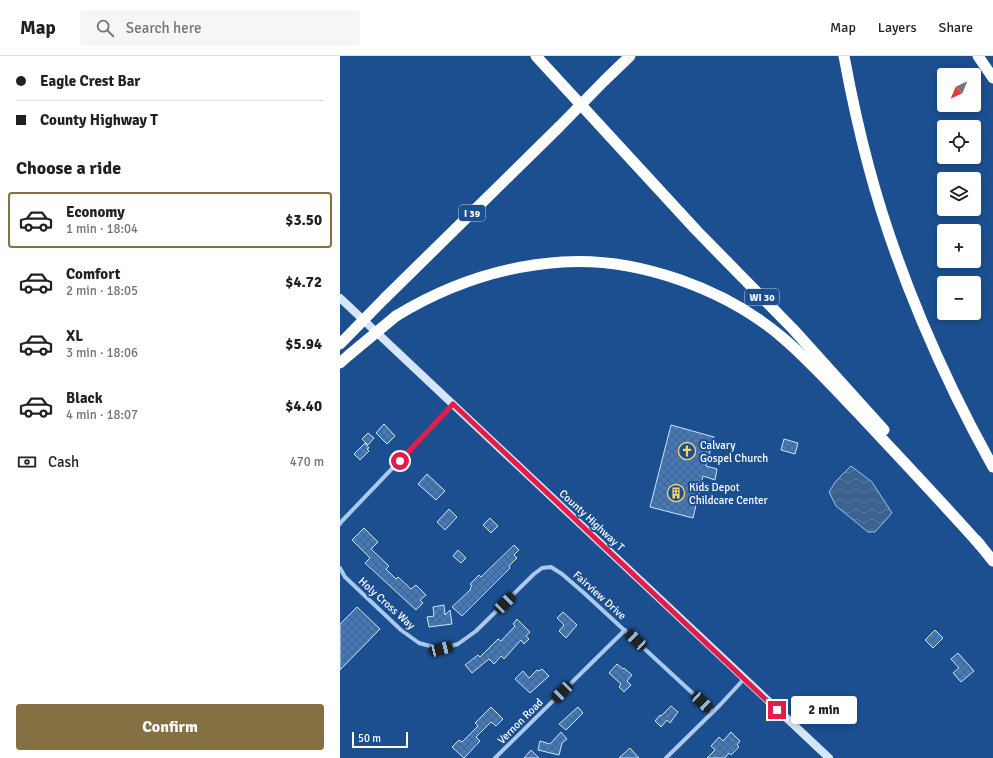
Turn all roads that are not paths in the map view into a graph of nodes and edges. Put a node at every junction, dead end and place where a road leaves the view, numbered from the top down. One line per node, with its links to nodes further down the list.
1 (536, 56): 12 (highway, WI 30)
2 (630, 56): 7 (highway, I 39, bridge)
3 (844, 56): 10 (highway)
4 (978, 56): 5 (highway)
5 (993, 78)
6 (340, 298): 9 (main road, County Highway T)
7 (340, 344)
8 (340, 363): 12 (highway, bridge)
9 (453, 404): 11 (street); 17 (main road, County Highway T)
10 (993, 467)
11 (340, 524)
12 (980, 545): 13 (highway, WI 30)
13 (993, 561)
14 (340, 568): 15 (street, Holy Cross Way)
15 (562, 574): 16 (street, Fairview Drive)
16 (625, 630): 18 (street, Fairview Drive); 19 (street, Vernon Road)
17 (744, 679): 18 (street); 21 (main road, County Highway T)
18 (713, 712): 20 (street)
19 (495, 758)
20 (666, 758)
21 (828, 758)

